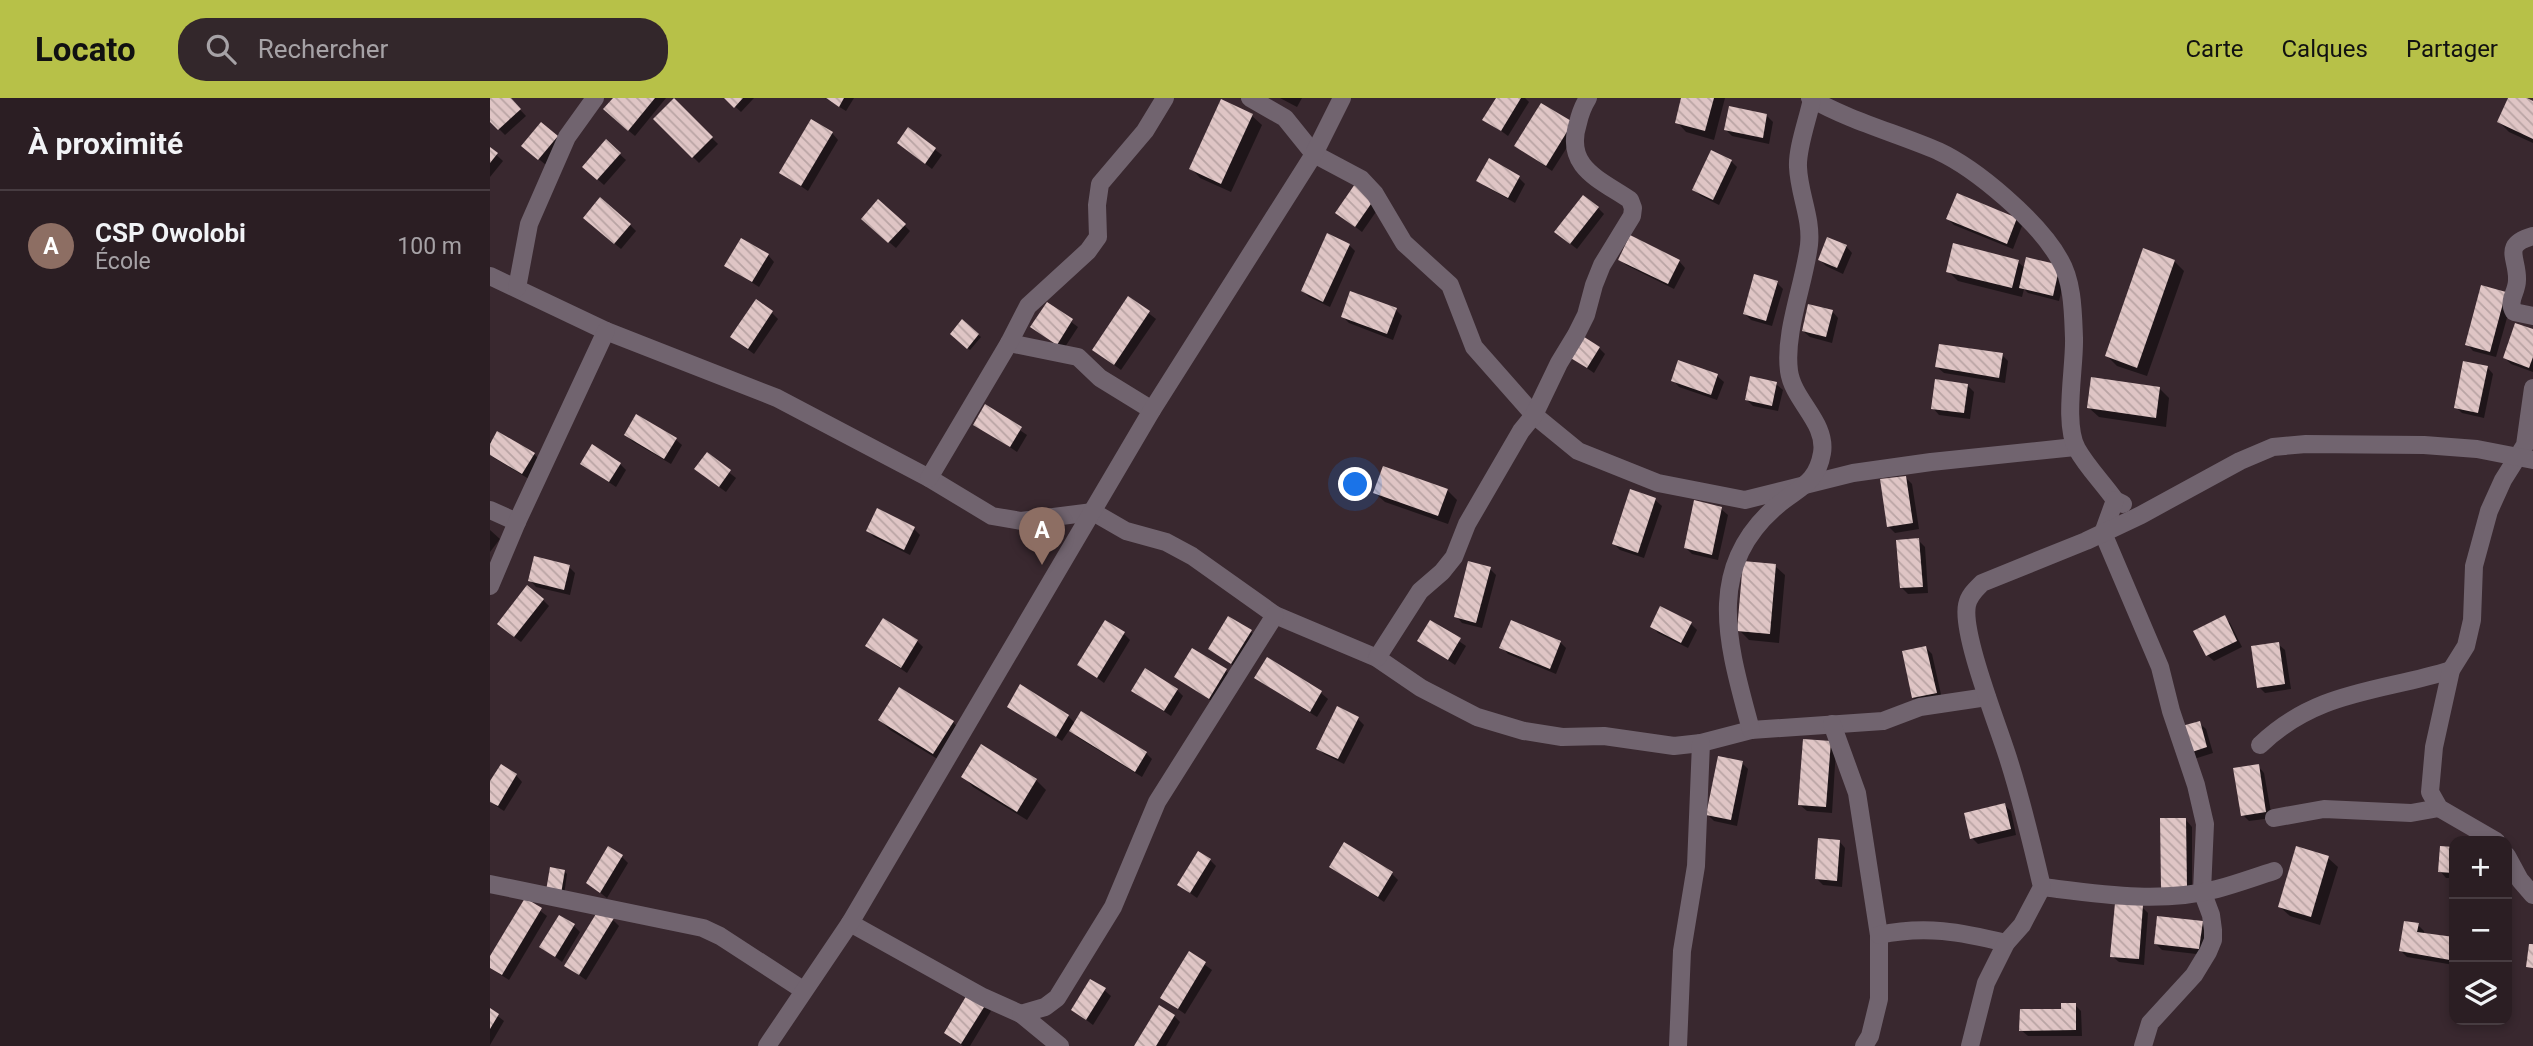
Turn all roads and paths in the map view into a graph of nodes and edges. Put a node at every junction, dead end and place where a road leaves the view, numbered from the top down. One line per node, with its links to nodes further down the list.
1 (595, 98): 10 (street)
2 (1165, 98): 13 (street)
3 (1250, 98): 7 (street)
4 (1342, 98): 7 (street)
5 (1588, 98): 16 (street)
6 (1811, 99): 17 (street); 20 (street)
7 (1314, 154): 15 (street); 16 (street)
8 (2533, 236): 11 (street)
9 (490, 276): 10 (street)
10 (517, 288): 12 (street)
11 (2533, 316)
12 (606, 331): 19 (street); 25 (street)
13 (1009, 343): 15 (street); 19 (street)
14 (2533, 388): 18 (street)
15 (1152, 410): 23 (street)
16 (1534, 415): 20 (street); 29 (street)
17 (2076, 447): 20 (street); 21 (street)
18 (2525, 459): 24 (street); 30 (street)
19 (929, 478): 23 (street)
20 (1810, 482): 33 (street)
21 (2115, 500): 24 (street); 26 (street)
22 (490, 510): 25 (street)
23 (1093, 512): 28 (street); 45 (street)
24 (2141, 515): 26 (street)
25 (517, 522): 27 (street)
26 (2103, 533): 31 (street); 43 (street)
27 (490, 586)
28 (1275, 615): 29 (street); 49 (street)
29 (1377, 658): 34 (street)
30 (2451, 670): 35 (street); 36 (street)
31 (1987, 697): 32 (street); 42 (street)
32 (1832, 724): 33 (street); 46 (street)
33 (1751, 730): 34 (street)
34 (1701, 743): 52 (street)
35 (2260, 745)
36 (2440, 808): 37 (street); 38 (street)
37 (2274, 818)
38 (2488, 836)
39 (2512, 865): 44 (street)
40 (2274, 871): 43 (street)
41 (490, 884): 48 (street)
42 (2042, 887): 43 (street); 47 (street)
43 (2202, 892): 55 (street)
44 (2533, 895)
45 (850, 923): 48 (street); 49 (street)
46 (1879, 935): 47 (street); 53 (street)
47 (2006, 943): 54 (street)
48 (803, 990): 50 (street)
49 (1021, 1014): 51 (street)
50 (767, 1046)
51 (1060, 1046)
52 (1678, 1046)
53 (1864, 1046)
54 (1970, 1046)
55 (2143, 1046)

